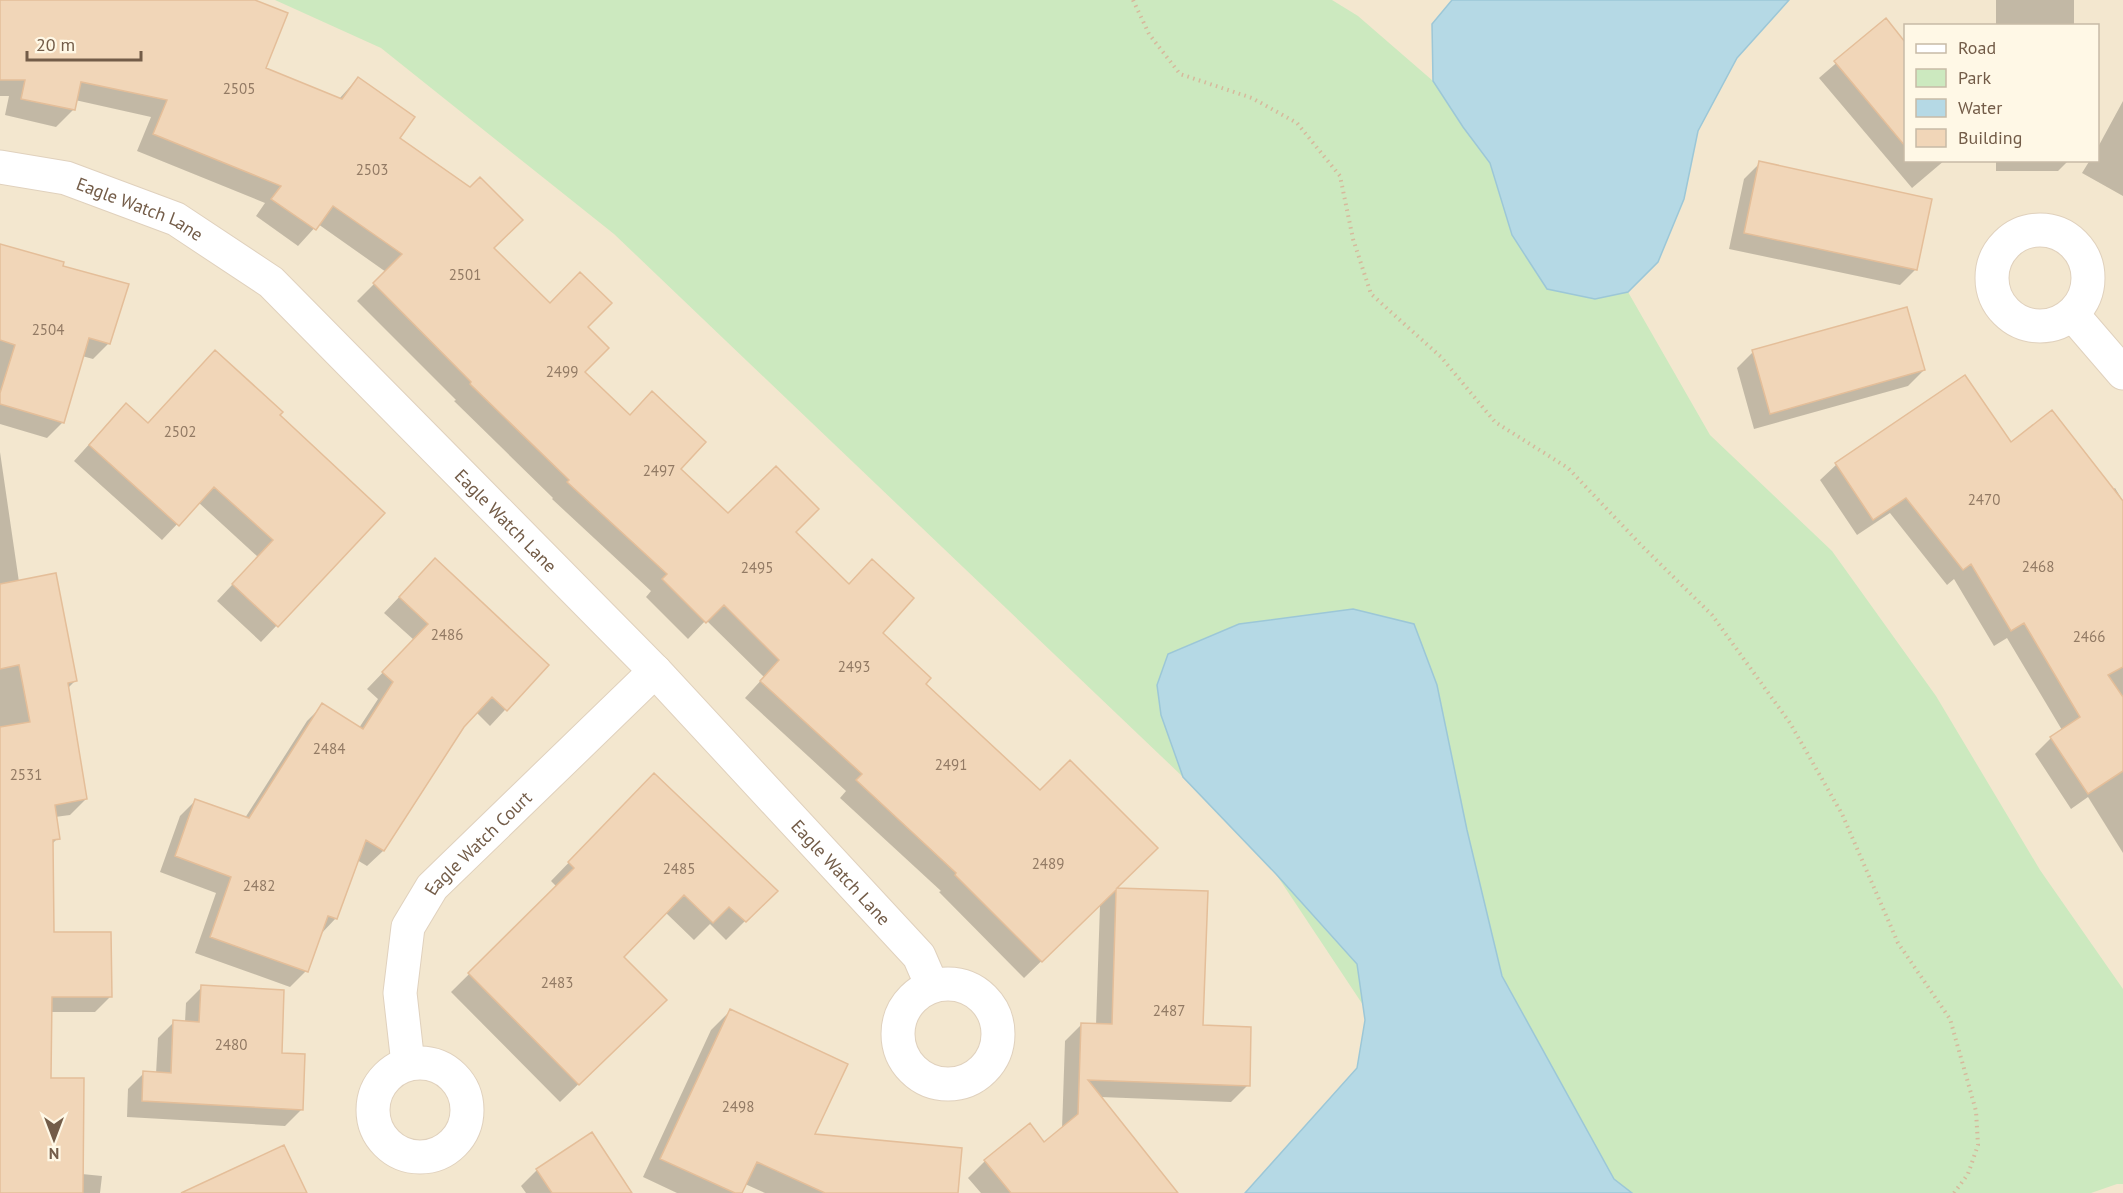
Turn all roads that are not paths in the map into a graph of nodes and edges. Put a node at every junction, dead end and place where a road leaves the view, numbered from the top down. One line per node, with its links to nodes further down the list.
1 (0, 168): 4 (street, Eagle Watch Lane)
2 (2073, 315): 3 (street)
3 (2123, 373)
4 (655, 671): 5 (street, Eagle Watch Lane); 6 (street, Eagle Watch Court)
5 (932, 987)
6 (408, 1064)

